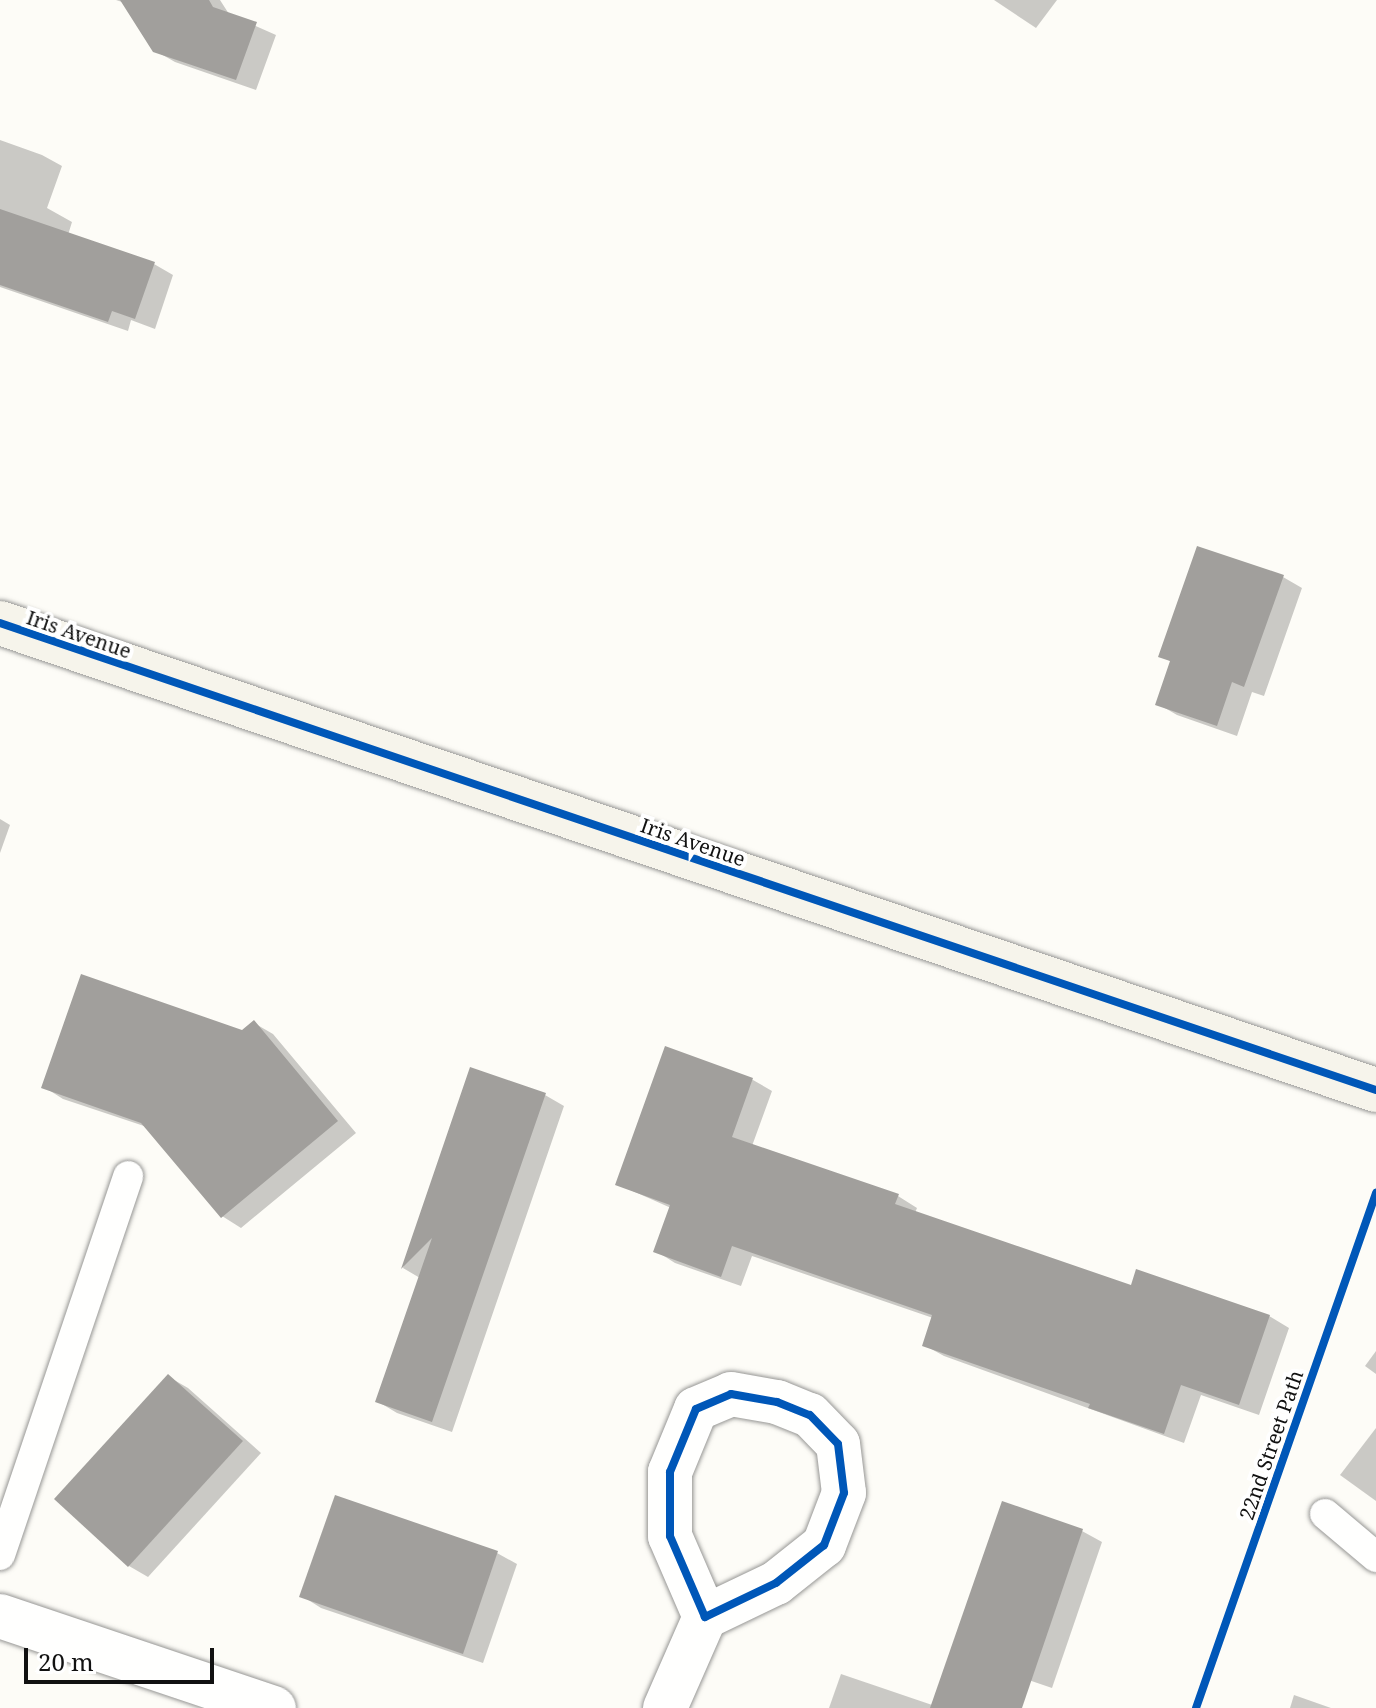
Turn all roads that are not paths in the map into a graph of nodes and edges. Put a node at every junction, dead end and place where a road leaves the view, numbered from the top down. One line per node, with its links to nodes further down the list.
1 (0, 623): 2 (main road, Iris Avenue)
2 (1376, 1090)
3 (128, 1176): 5 (lane)
4 (1325, 1514): 6 (lane)
5 (0, 1555)
6 (1376, 1557)
7 (0, 1616): 9 (street)
8 (705, 1617): 8 (street); 10 (street)
9 (274, 1708)
10 (665, 1708)

